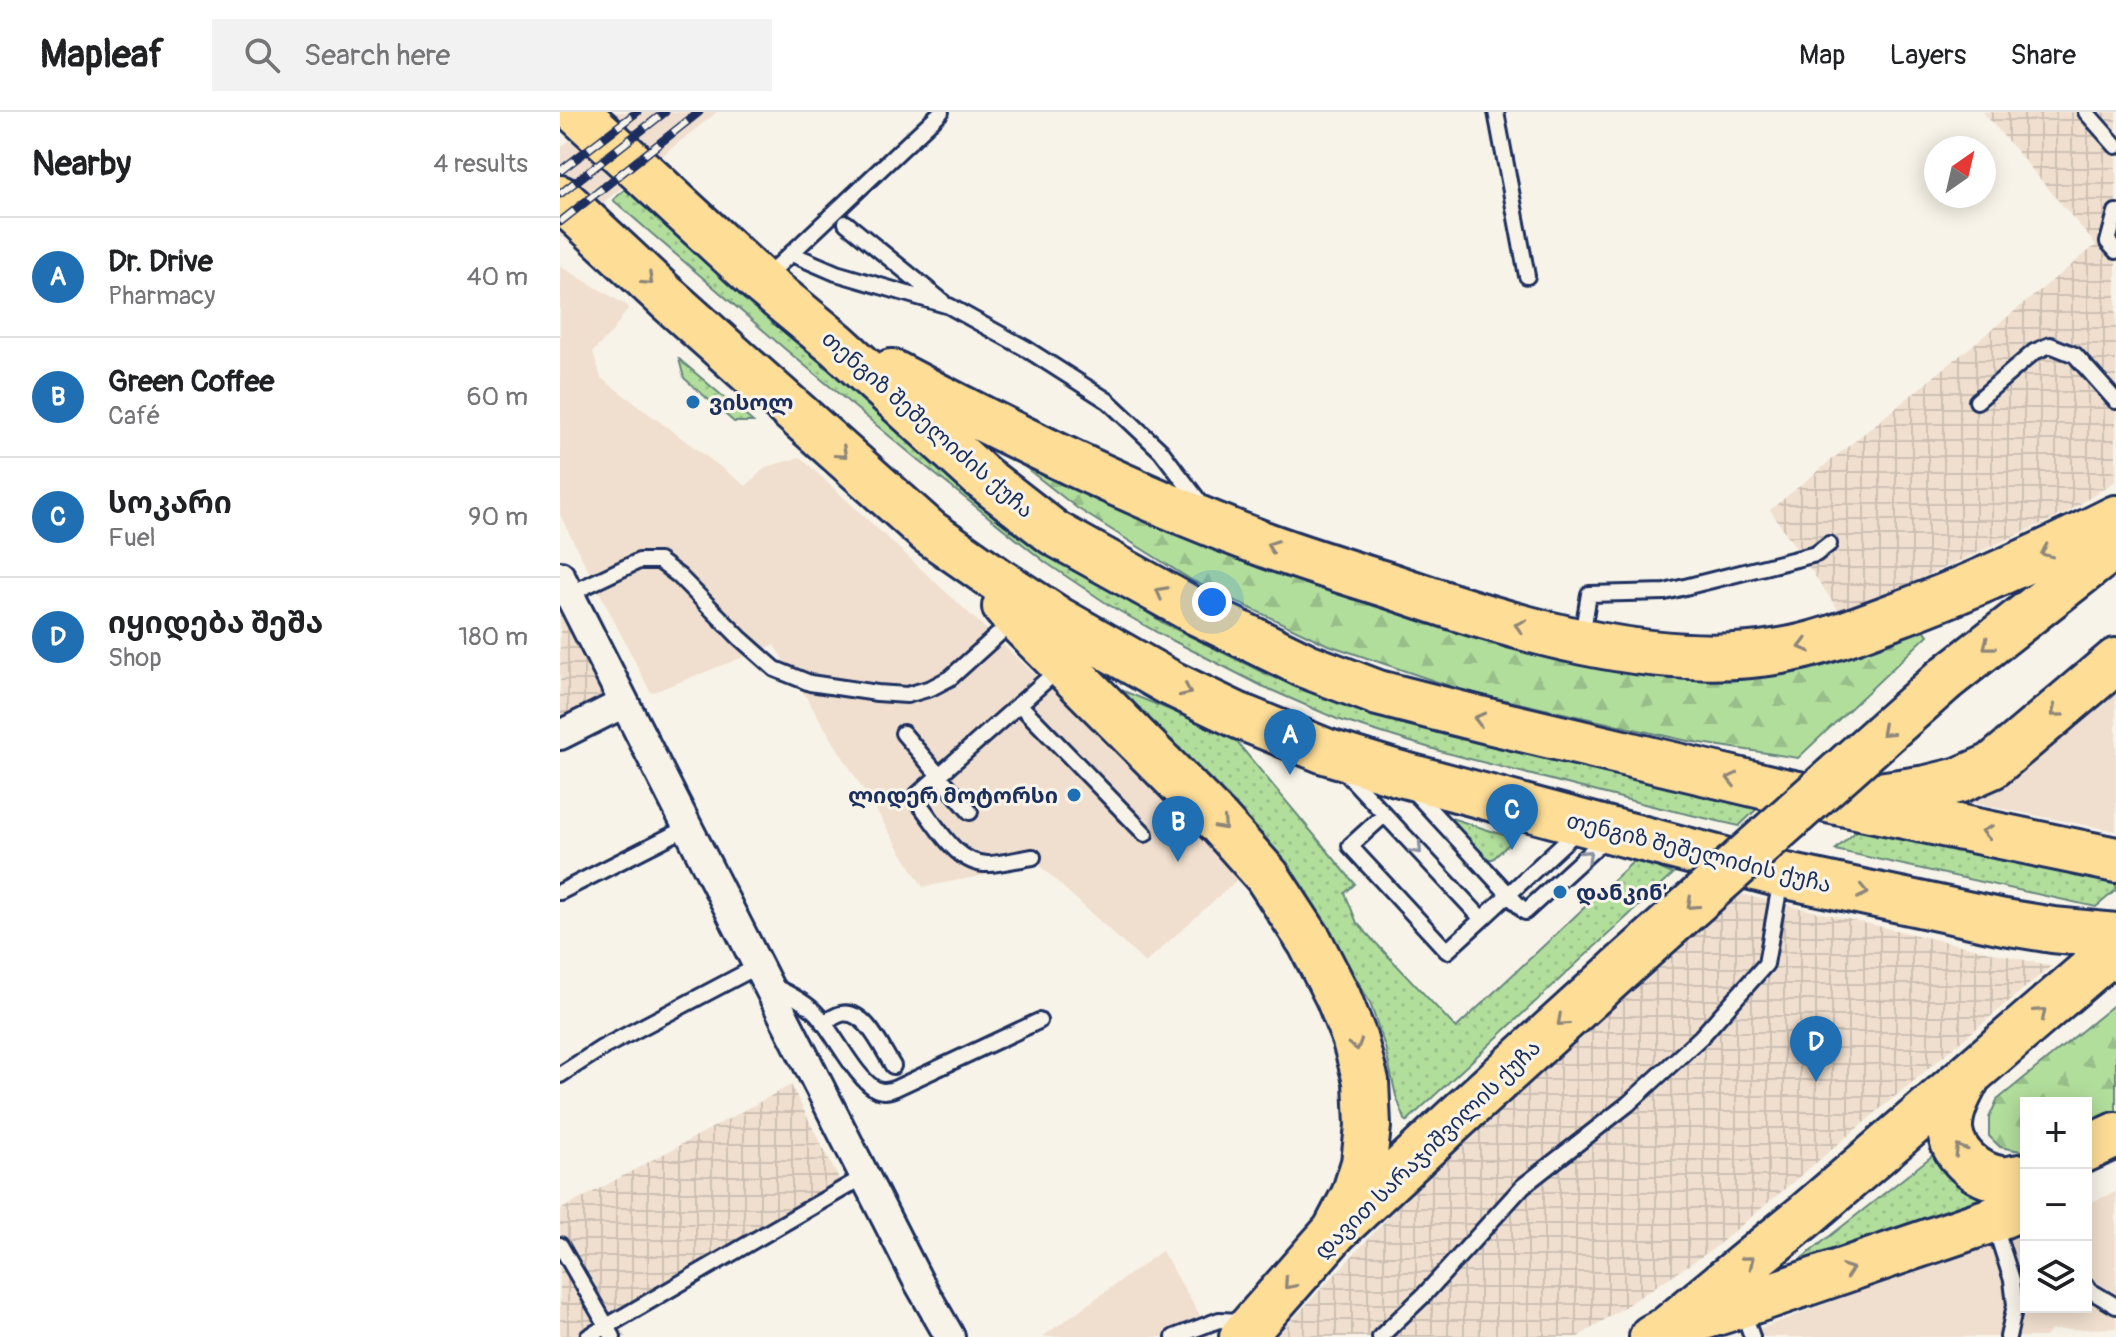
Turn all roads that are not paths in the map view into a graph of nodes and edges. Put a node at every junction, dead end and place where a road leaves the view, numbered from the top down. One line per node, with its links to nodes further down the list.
1 (577, 112): 10 (main road, თენგიზ შეშელიძის ქუჩა)
2 (941, 112): 10 (lane)
3 (1496, 112): 11 (lane)
4 (2087, 112): 5 (lane)
5 (2116, 146)
6 (2116, 212): 9 (lane)
7 (570, 213): 18 (main road, თენგიზ შეშელიძის ქუჩა, one-way to 18)
8 (846, 223): 12 (lane)
9 (2116, 251)
10 (776, 268): 12 (lane); 13 (main road, თენგიზ შეშელიძის ქუჩა)
11 (1527, 276)
12 (949, 306): 17 (lane)
13 (836, 344): 17 (main road); 33 (main road, თენგიზ შეშელიძის ქუჩა, one-way to 13)
14 (1977, 401): 15 (lane)
15 (2116, 401)
16 (2116, 518): 23 (main road, one-way to 23)
17 (1216, 524): 23 (main road, one-way to 17)
18 (929, 532): 22 (main road); 30 (main road, თენგიზ შეშელიძის ქუჩა, one-way to 30)
19 (1829, 544): 23 (lane)
20 (2116, 545): 60 (main road, დავით სარაჯიშვილის ქუჩა, one-way to 60, bridge)
21 (564, 585): 22 (lane); 26 (street)
22 (1016, 618): 25 (main road)
23 (1581, 640)
24 (2116, 661): 33 (main road, one-way to 33)
25 (1063, 665): 27 (lane); 60 (main road, one-way to 60)
26 (624, 703): 29 (street); 36 (street)
27 (1019, 704): 32 (lane); 38 (lane)
28 (903, 733): 32 (lane)
29 (560, 735)
30 (1325, 751): 31 (main road, თენგიზ შეშელიძის ქუჩა); 35 (lane)
31 (1397, 773): 37 (main road, თენგიზ შეშელიძის ქუჩა); 43 (lane)
32 (938, 775): 34 (lane); 39 (lane)
33 (1834, 802): 40 (main road, თენგიზ შეშელიძის ქუჩა, one-way to 33)
34 (970, 812)
35 (1384, 815): 44 (lane, one-way to 44); 44 (lane)
36 (688, 827): 42 (lane); 47 (street)
37 (1599, 828): 41 (main road, თენგიზ შეშელიძის ქუჩა); 43 (lane); 43 (lane, one-way to 37)
38 (1145, 834)
39 (1033, 857)
40 (2116, 860)
41 (1782, 875): 45 (main road, თენგიზ შეშელიძის ქუჩა, one-way to 45); 71 (lane)
42 (560, 892)
43 (1508, 895): 44 (lane)
44 (1482, 919)
45 (2116, 936)
46 (2116, 948): 51 (main road, one-way to 46)
47 (762, 974): 49 (lane); 52 (lane); 56 (street)
48 (1039, 1021): 49 (lane)
49 (823, 1023): 50 (lane)
50 (893, 1066)
51 (1976, 1068): 57 (main road, one-way to 51); 67 (main road, one-way to 51)
52 (560, 1075)
53 (2116, 1135): 54 (main road)
54 (2092, 1146)
55 (2116, 1168): 58 (main road)
56 (865, 1176): 66 (lane); 69 (street)
57 (2020, 1177)
58 (2092, 1178)
59 (2009, 1213): 64 (main road, one-way to 59); 72 (lane)
60 (1335, 1231): 65 (main road, დავით სარაჯიშვილის ქუჩა, one-way to 65)
61 (560, 1245): 66 (lane)
62 (2092, 1292): 63 (lane)
63 (2116, 1306)
64 (1747, 1321): 67 (main road)
65 (1249, 1330): 70 (lane)
66 (610, 1331): 68 (lane)
67 (1660, 1333)
68 (588, 1337)
69 (950, 1337)
70 (1174, 1337)
71 (1380, 1337)
72 (2008, 1337)

